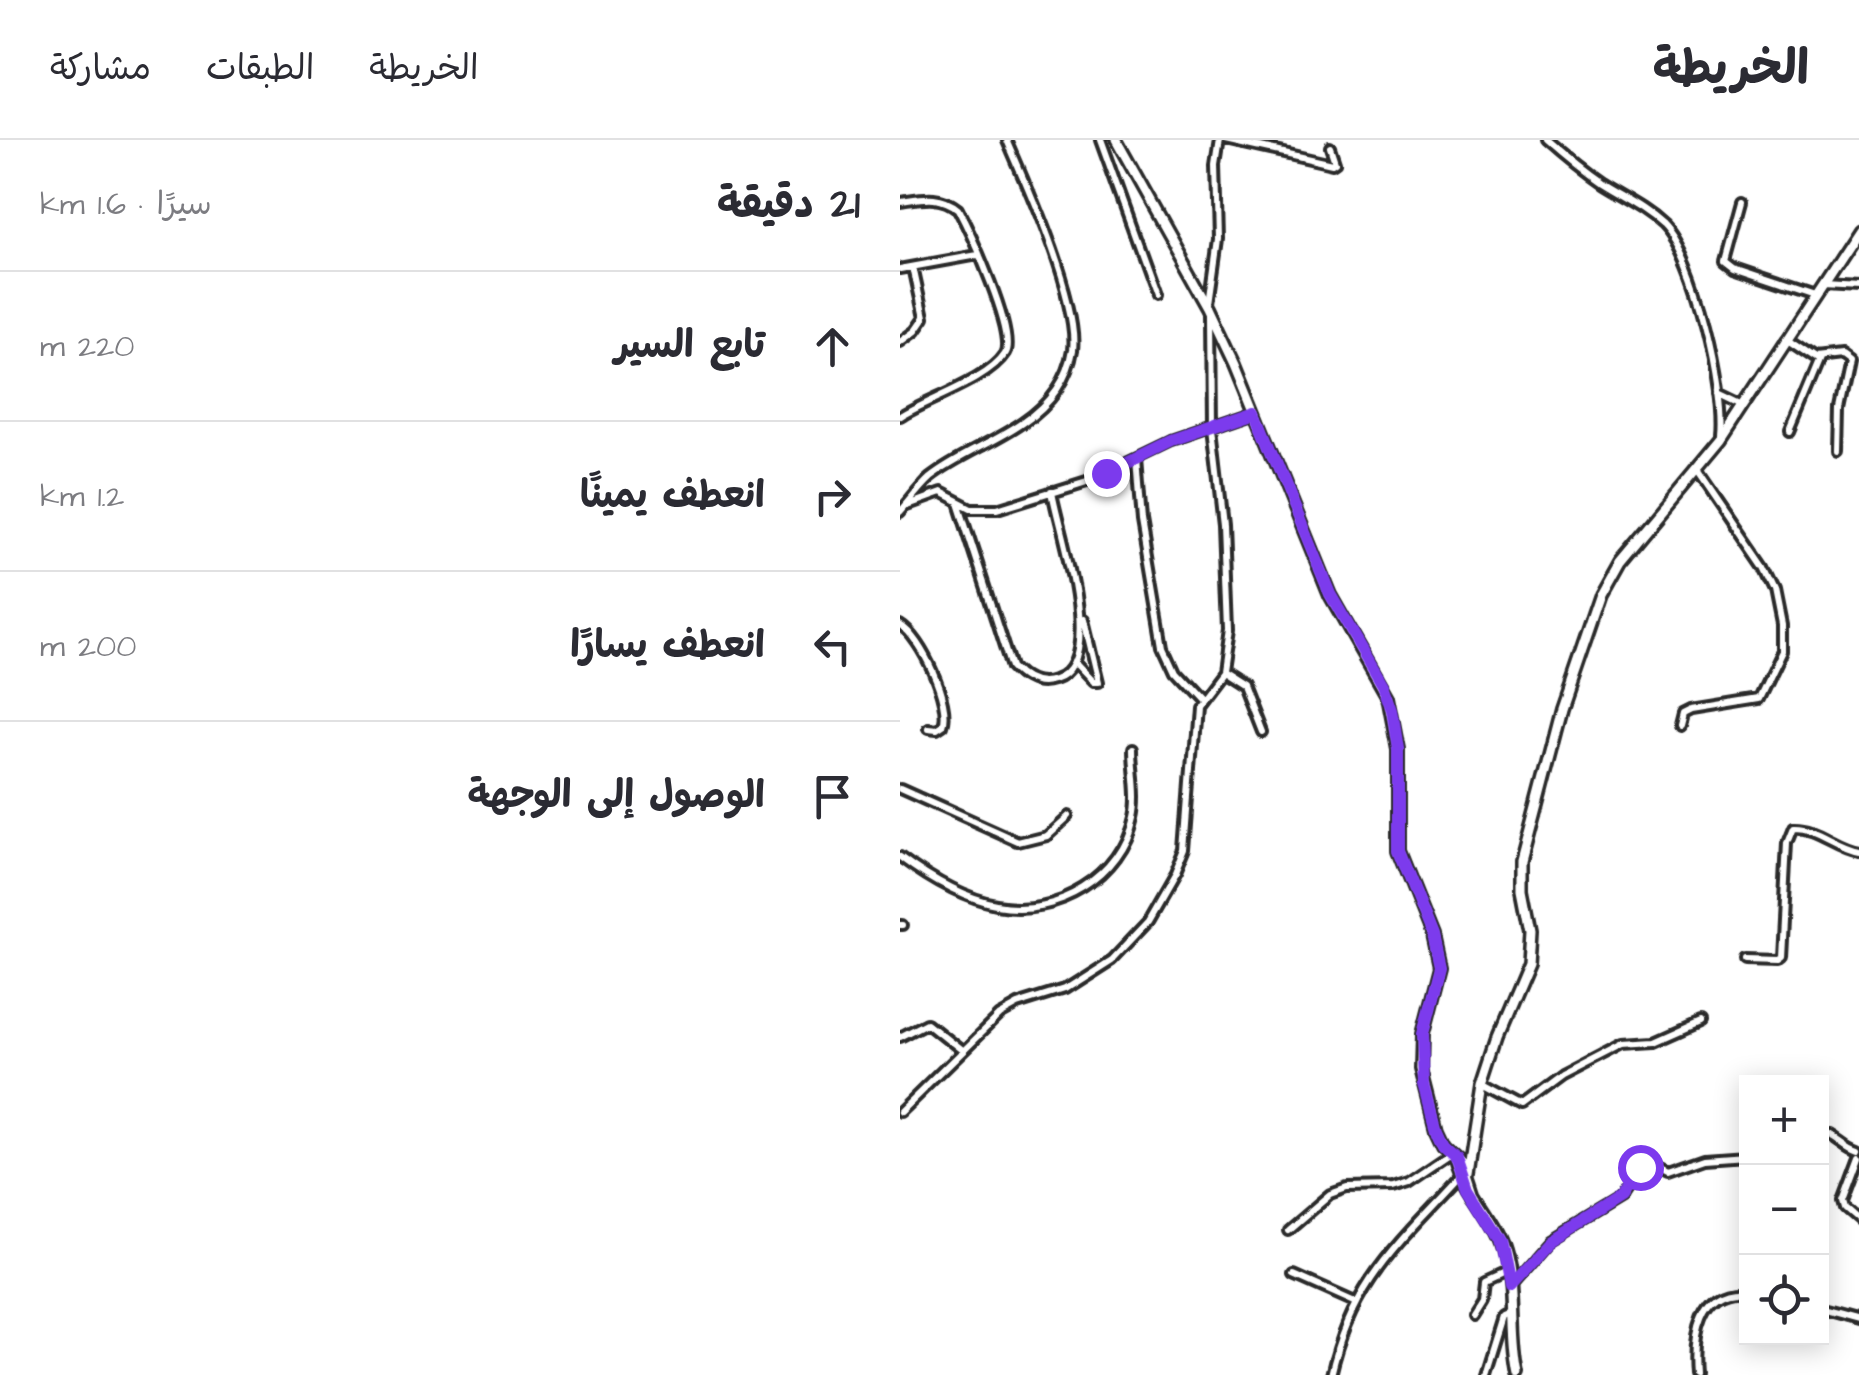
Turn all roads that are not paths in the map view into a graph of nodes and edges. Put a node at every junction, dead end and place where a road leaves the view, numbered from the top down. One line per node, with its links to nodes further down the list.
1 (1007, 140): 34 (street)
2 (1100, 140): 17 (street)
3 (1116, 140): 18 (street)
4 (1223, 140): 6 (street); 18 (street)
5 (1545, 140): 22 (street)
6 (1251, 143): 7 (street)
7 (1330, 147)
8 (900, 202): 11 (street)
9 (1742, 202): 16 (street)
10 (1859, 230): 14 (street)
11 (977, 255): 12 (street); 25 (street)
12 (912, 267): 13 (street); 20 (street)
13 (900, 269)
14 (1822, 284): 15 (street); 16 (street)
15 (1859, 286)
16 (1815, 294): 19 (street)
17 (1156, 296)
18 (1210, 308): 24 (street); 26 (street)
19 (1786, 339): 21 (street); 23 (street)
20 (900, 342)
21 (1820, 360): 27 (street); 29 (street)
22 (1718, 393): 23 (street); 28 (street)
23 (1745, 405): 28 (street)
24 (1256, 412): 26 (street); 59 (street)
25 (900, 416)
26 (1212, 429): 30 (street); 39 (street)
27 (1790, 432)
28 (1721, 440): 31 (street)
29 (1838, 451)
30 (1137, 458): 32 (street); 40 (street)
31 (1697, 470): 41 (street); 53 (street)
32 (1052, 491): 33 (street); 36 (street)
33 (959, 504): 34 (street); 38 (street)
34 (907, 505): 35 (street)
35 (900, 512)
36 (1077, 606): 38 (street); 38 (street)
37 (900, 625): 42 (street)
38 (1072, 663)
39 (1221, 672): 40 (street); 43 (street)
40 (1200, 698): 52 (street)
41 (1680, 726)
42 (928, 729)
43 (1261, 732)
44 (1133, 748): 48 (street)
45 (900, 789): 46 (street)
46 (1066, 816)
47 (1859, 851): 49 (street)
48 (900, 858)
49 (1745, 960)
50 (1702, 1022): 53 (street)
51 (900, 1037): 52 (street)
52 (962, 1051): 54 (street)
53 (1482, 1083): 59 (street)
54 (900, 1112)
55 (1829, 1133): 56 (street)
56 (1859, 1151)
57 (1739, 1156): 64 (street)
58 (1859, 1158): 60 (street)
59 (1461, 1167): 61 (street); 62 (street); 66 (street)
60 (1859, 1220)
61 (1288, 1230)
62 (1508, 1271): 64 (street); 69 (street)
63 (1294, 1275): 66 (street)
64 (1509, 1287): 68 (street)
65 (1739, 1290): 74 (street)
66 (1357, 1302): 71 (street)
67 (1829, 1312): 70 (street)
68 (1510, 1314): 72 (street); 73 (street)
69 (1472, 1316)
70 (1859, 1319)
71 (1331, 1375)
72 (1486, 1375)
73 (1517, 1375)
74 (1694, 1375)

